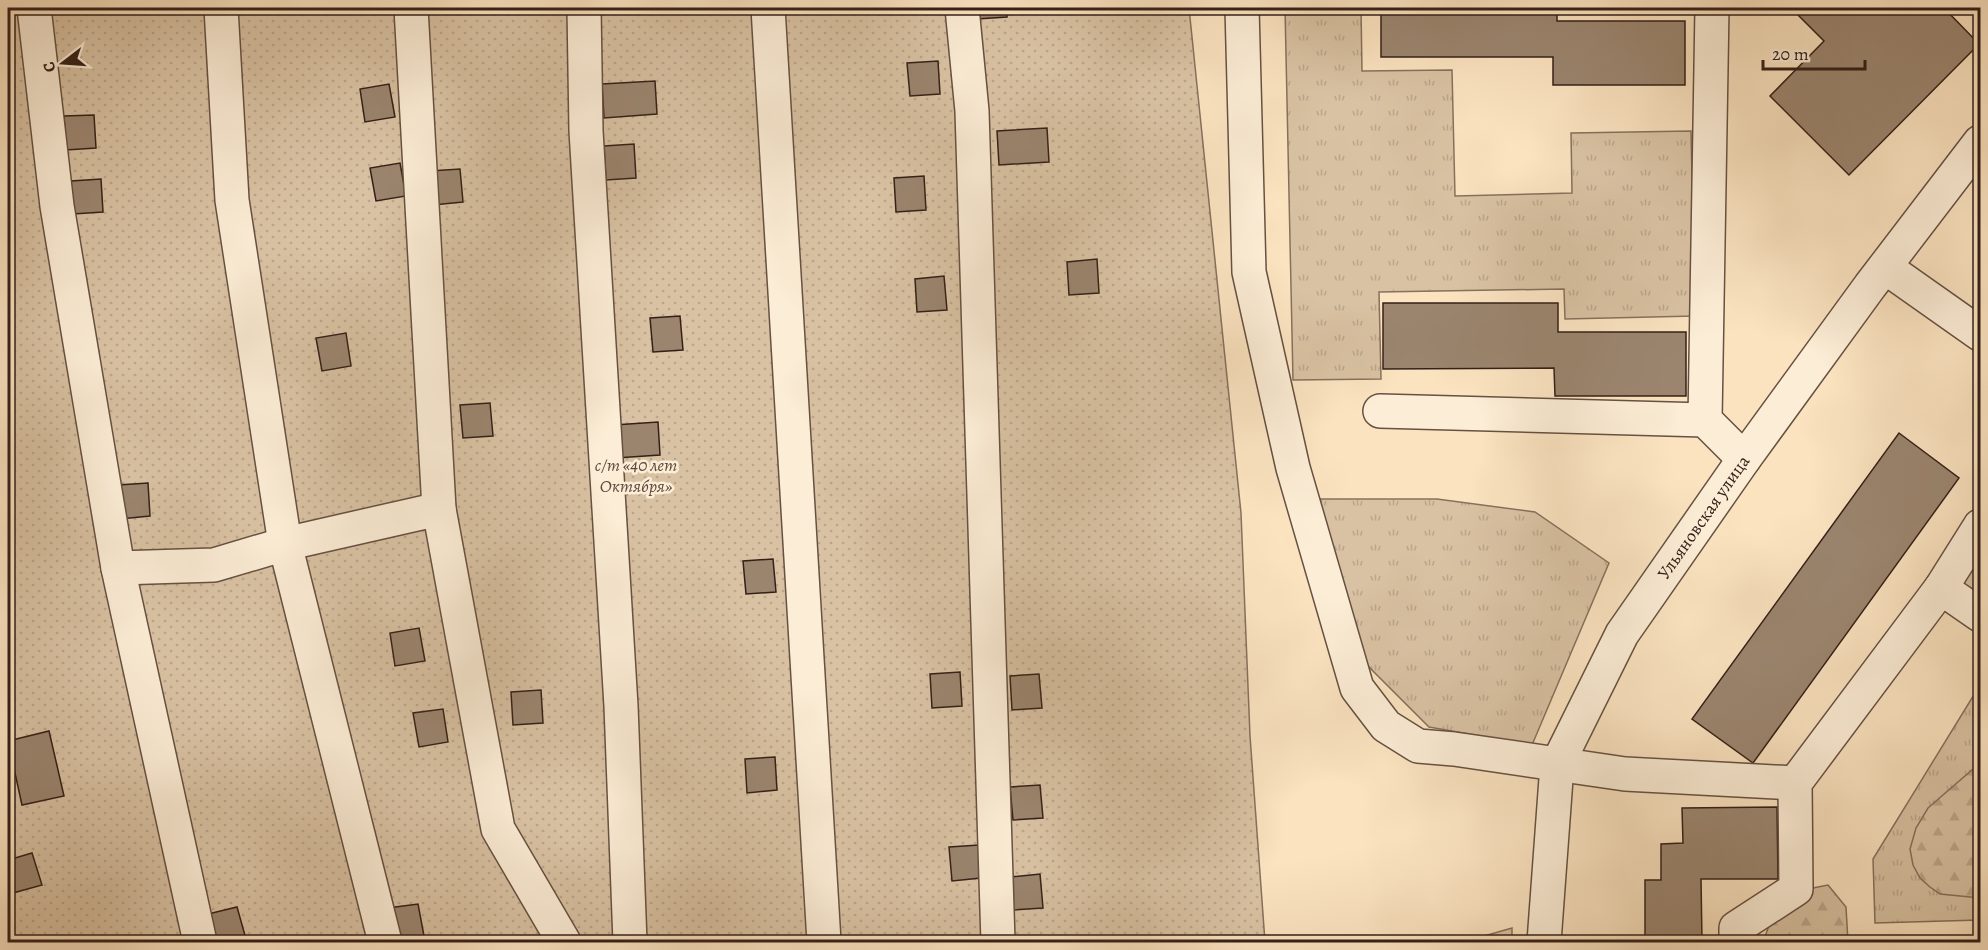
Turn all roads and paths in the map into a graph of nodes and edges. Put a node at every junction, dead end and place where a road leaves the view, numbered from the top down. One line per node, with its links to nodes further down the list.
1 (34, 8): 18 (street)
2 (221, 8): 17 (street)
3 (411, 8): 15 (street)
4 (584, 8): 26 (street)
5 (768, 8): 27 (street)
6 (962, 8): 28 (street)
7 (1242, 8): 21 (street)
8 (1712, 8): 13 (street)
9 (1980, 142): 10 (street, Ульяновская улица)
10 (1885, 267): 11 (street); 14 (street, Ульяновская улица)
11 (1980, 334)
12 (1380, 411): 13 (street)
13 (1705, 420): 14 (street)
14 (1744, 459): 21 (street, Ульяновская улица)
15 (440, 509): 17 (street); 25 (street)
16 (1980, 526): 19 (street)
17 (285, 544): 18 (street); 24 (street)
18 (118, 568): 23 (street)
19 (1941, 588): 20 (street); 22 (street)
20 (1980, 615)
21 (1557, 765): 22 (street); 29 (street, Ульяновская улица)
22 (1795, 783): 30 (street)
23 (200, 942)
24 (385, 942)
25 (564, 942)
26 (630, 942)
27 (824, 942)
28 (998, 942)
29 (1544, 942)
30 (1736, 942)

